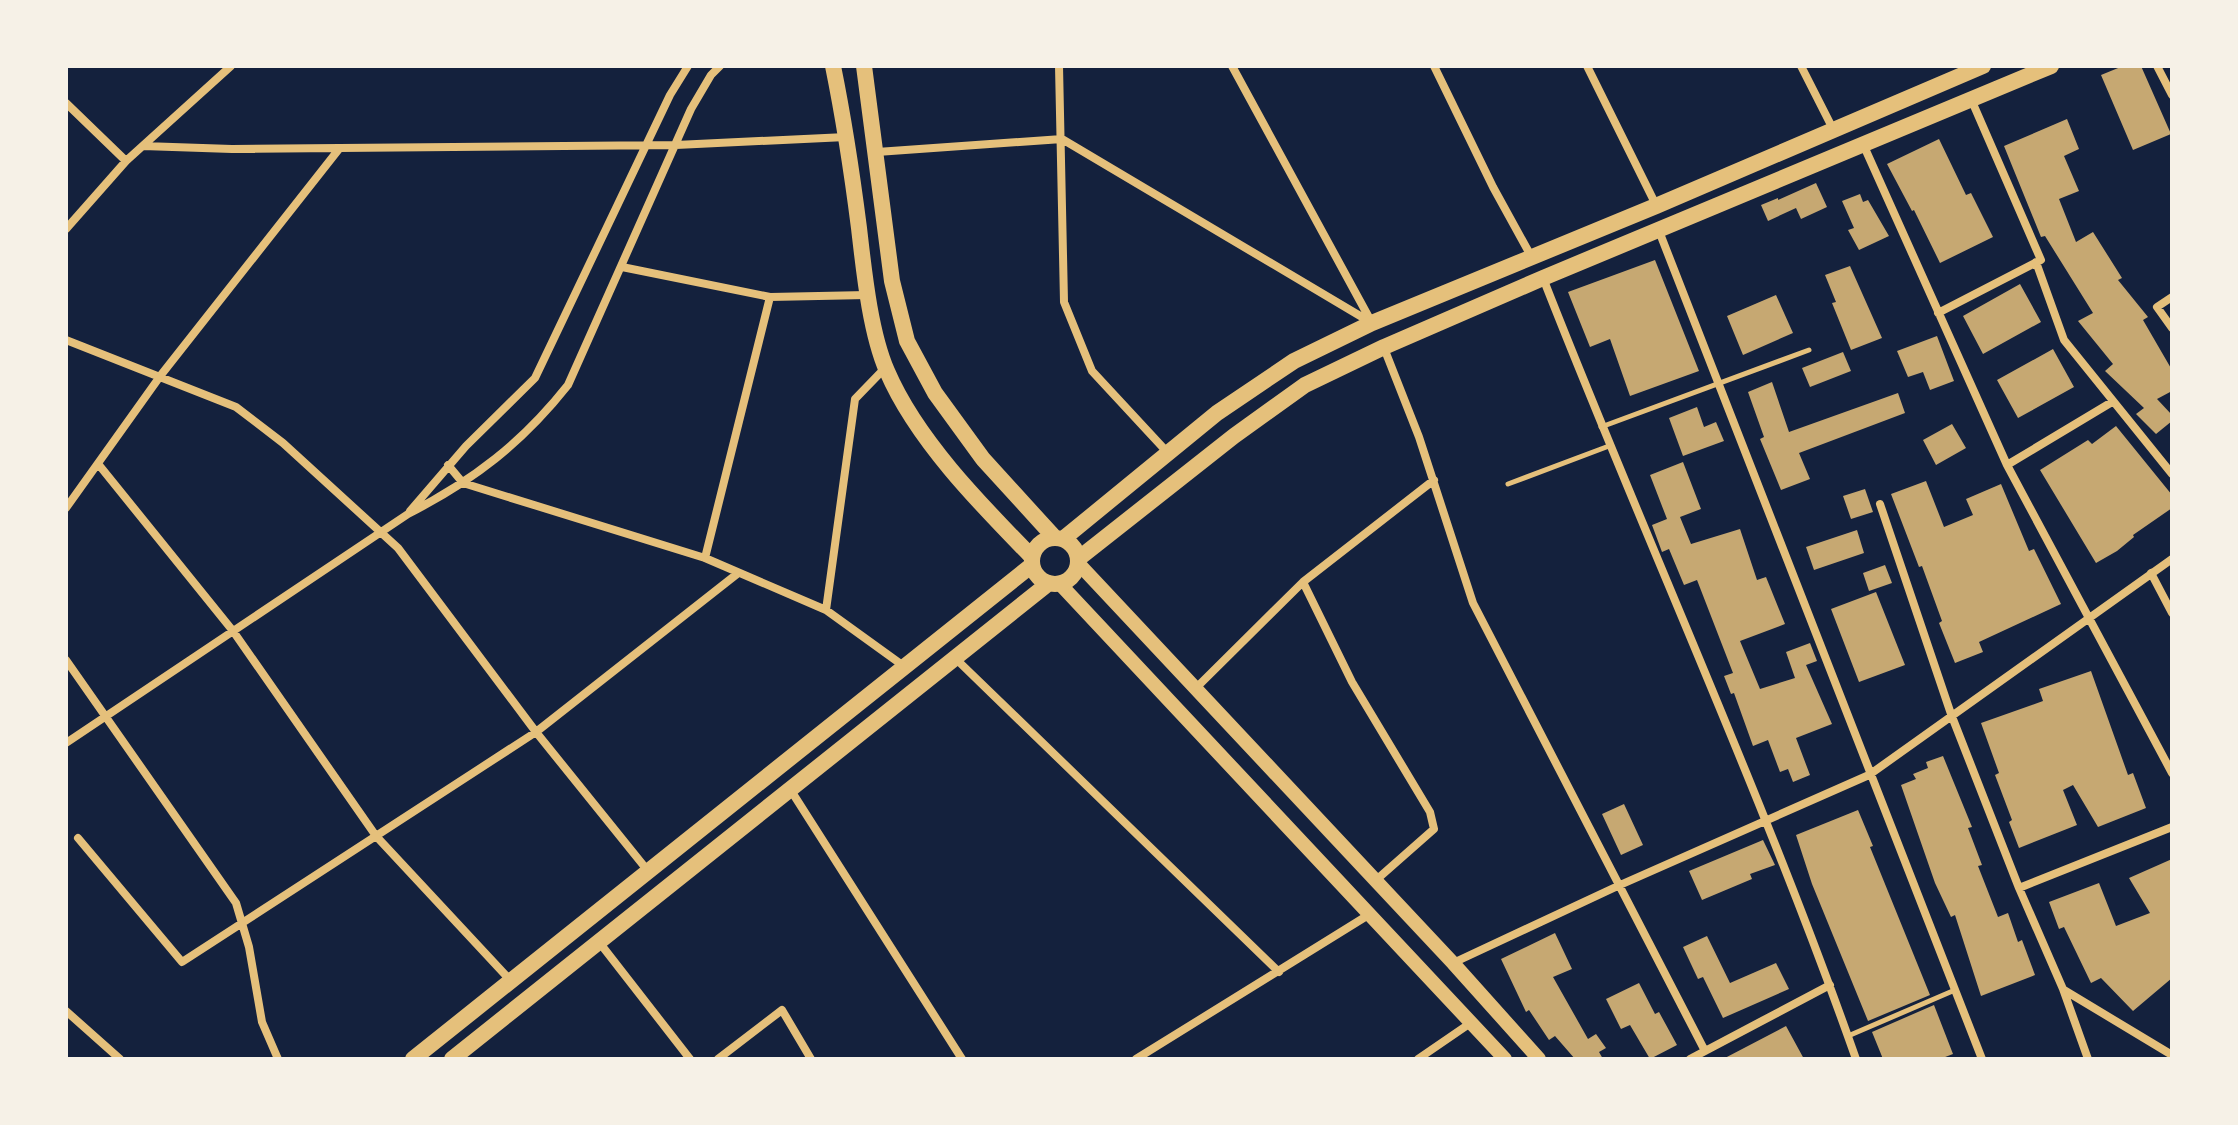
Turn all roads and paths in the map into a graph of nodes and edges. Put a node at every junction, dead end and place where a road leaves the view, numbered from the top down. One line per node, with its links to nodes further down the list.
1 (231, 66): 23 (street)
2 (688, 66): 21 (street)
3 (720, 66): 22 (street)
4 (833, 66): 18 (main road)
5 (864, 66): 25 (main road)
6 (1059, 66): 19 (street)
7 (1232, 66): 38 (street)
8 (1434, 66): 30 (street)
9 (1587, 66): 27 (street)
10 (1801, 66): 17 (street)
11 (1983, 66): 17 (main road)
12 (2051, 66): 15 (main road)
13 (2157, 66): 14 (street)
14 (2172, 95)
15 (1971, 98): 20 (main road); 31 (street)
16 (66, 103): 26 (street)
17 (1833, 129): 27 (main road)
18 (847, 137): 22 (street); 34 (main road)
19 (1062, 139): 25 (street); 38 (street); 49 (street)
20 (1863, 143): 29 (main road); 37 (street)
21 (646, 144): 22 (street); 24 (street); 51 (street)
22 (676, 145): 32 (street)
23 (143, 146): 24 (street); 26 (street)
24 (339, 149): 44 (street)
25 (877, 152): 61 (main road)
26 (126, 161): 28 (street)
27 (1656, 206): 30 (main road)
28 (66, 229)
29 (1659, 231): 33 (main road); 45 (street)
30 (1531, 256): 38 (main road)
31 (2036, 262): 37 (street); 46 (street)
32 (622, 267): 35 (street); 55 (street)
33 (1543, 278): 41 (main road); 47 (street)
34 (867, 295): 35 (street); 43 (main road)
35 (770, 297): 62 (street)
36 (2172, 297): 39 (street)
37 (1938, 313): 52 (street)
38 (1372, 323): 49 (main road)
39 (2172, 328)
40 (66, 340): 44 (street)
41 (1384, 347): 54 (street); 65 (main road)
42 (1809, 350): 45 (lane)
43 (885, 368): 64 (main road); 70 (street)
44 (161, 375): 50 (street); 60 (street)
45 (1718, 384): 47 (lane); 83 (street)
46 (2112, 402): 52 (street); 53 (street)
47 (1601, 427): 48 (street)
48 (1609, 446): 56 (lane); 85 (street)
49 (1168, 453): 61 (main road)
50 (99, 465): 58 (street); 73 (street)
51 (448, 465): 55 (street); 59 (street)
52 (2007, 465): 72 (street)
53 (2172, 474)
54 (1434, 480): 68 (street); 91 (street)
55 (463, 483): 59 (street); 62 (street)
56 (1508, 484)
57 (1880, 504): 78 (street)
58 (66, 508)
59 (408, 514): 60 (street)
60 (380, 532): 73 (street); 80 (street)
61 (1059, 538): 64 (main road); 65 (main road)
62 (705, 558): 67 (street)
63 (2172, 559): 66 (street)
64 (1032, 561): 69 (main road); 76 (main road)
65 (1078, 561): 69 (main road); 77 (main road)
66 (2151, 573): 71 (street); 72 (street)
67 (737, 574): 70 (street); 80 (street)
68 (1303, 582): 77 (street); 90 (street)
69 (1054, 583): 74 (main road); 93 (main road)
70 (826, 610): 76 (street)
71 (2172, 613)
72 (2089, 617): 78 (street); 82 (street)
73 (233, 631): 79 (street); 87 (street)
74 (956, 659): 84 (main road); 97 (street)
75 (66, 660): 79 (street)
76 (906, 667): 89 (main road)
77 (1195, 689): 90 (main road)
78 (1951, 714): 83 (street); 92 (street)
79 (105, 717): 81 (street); 94 (street)
80 (536, 732): 87 (street); 89 (street)
81 (66, 743)
82 (2172, 773)
83 (1869, 775): 85 (street); 101 (street)
84 (789, 788): 95 (main road); 114 (street)
85 (1765, 820): 91 (street); 99 (street)
86 (2172, 827): 92 (street)
87 (376, 836): 94 (street); 98 (street)
88 (78, 838): 94 (street)
89 (649, 872): 98 (main road)
90 (1375, 881): 96 (main road)
91 (1620, 885): 96 (street); 105 (street)
92 (2019, 888): 100 (street)
93 (1371, 913): 97 (street); 103 (main road)
94 (242, 924): 108 (street)
95 (598, 942): 110 (main road); 111 (street)
96 (1453, 963): 118 (main road)
97 (1279, 972): 115 (street)
98 (511, 981): 109 (main road)
99 (1830, 985): 104 (street); 105 (street)
100 (2063, 989): 106 (street); 122 (street)
101 (1955, 990): 104 (lane); 121 (street)
102 (66, 1011): 107 (street)
103 (1472, 1022): 116 (street); 117 (main road)
104 (1848, 1036): 120 (street)
105 (1705, 1051): 119 (street)
106 (2172, 1055)
107 (120, 1059)
108 (278, 1059)
109 (413, 1059)
110 (452, 1059)
111 (690, 1059)
112 (718, 1059): 113 (street)
113 (811, 1059)
114 (962, 1059)
115 (1136, 1059)
116 (1418, 1059)
117 (1505, 1059)
118 (1539, 1059)
119 (1690, 1059)
120 (1856, 1059)
121 (1982, 1059)
122 (2088, 1059)

